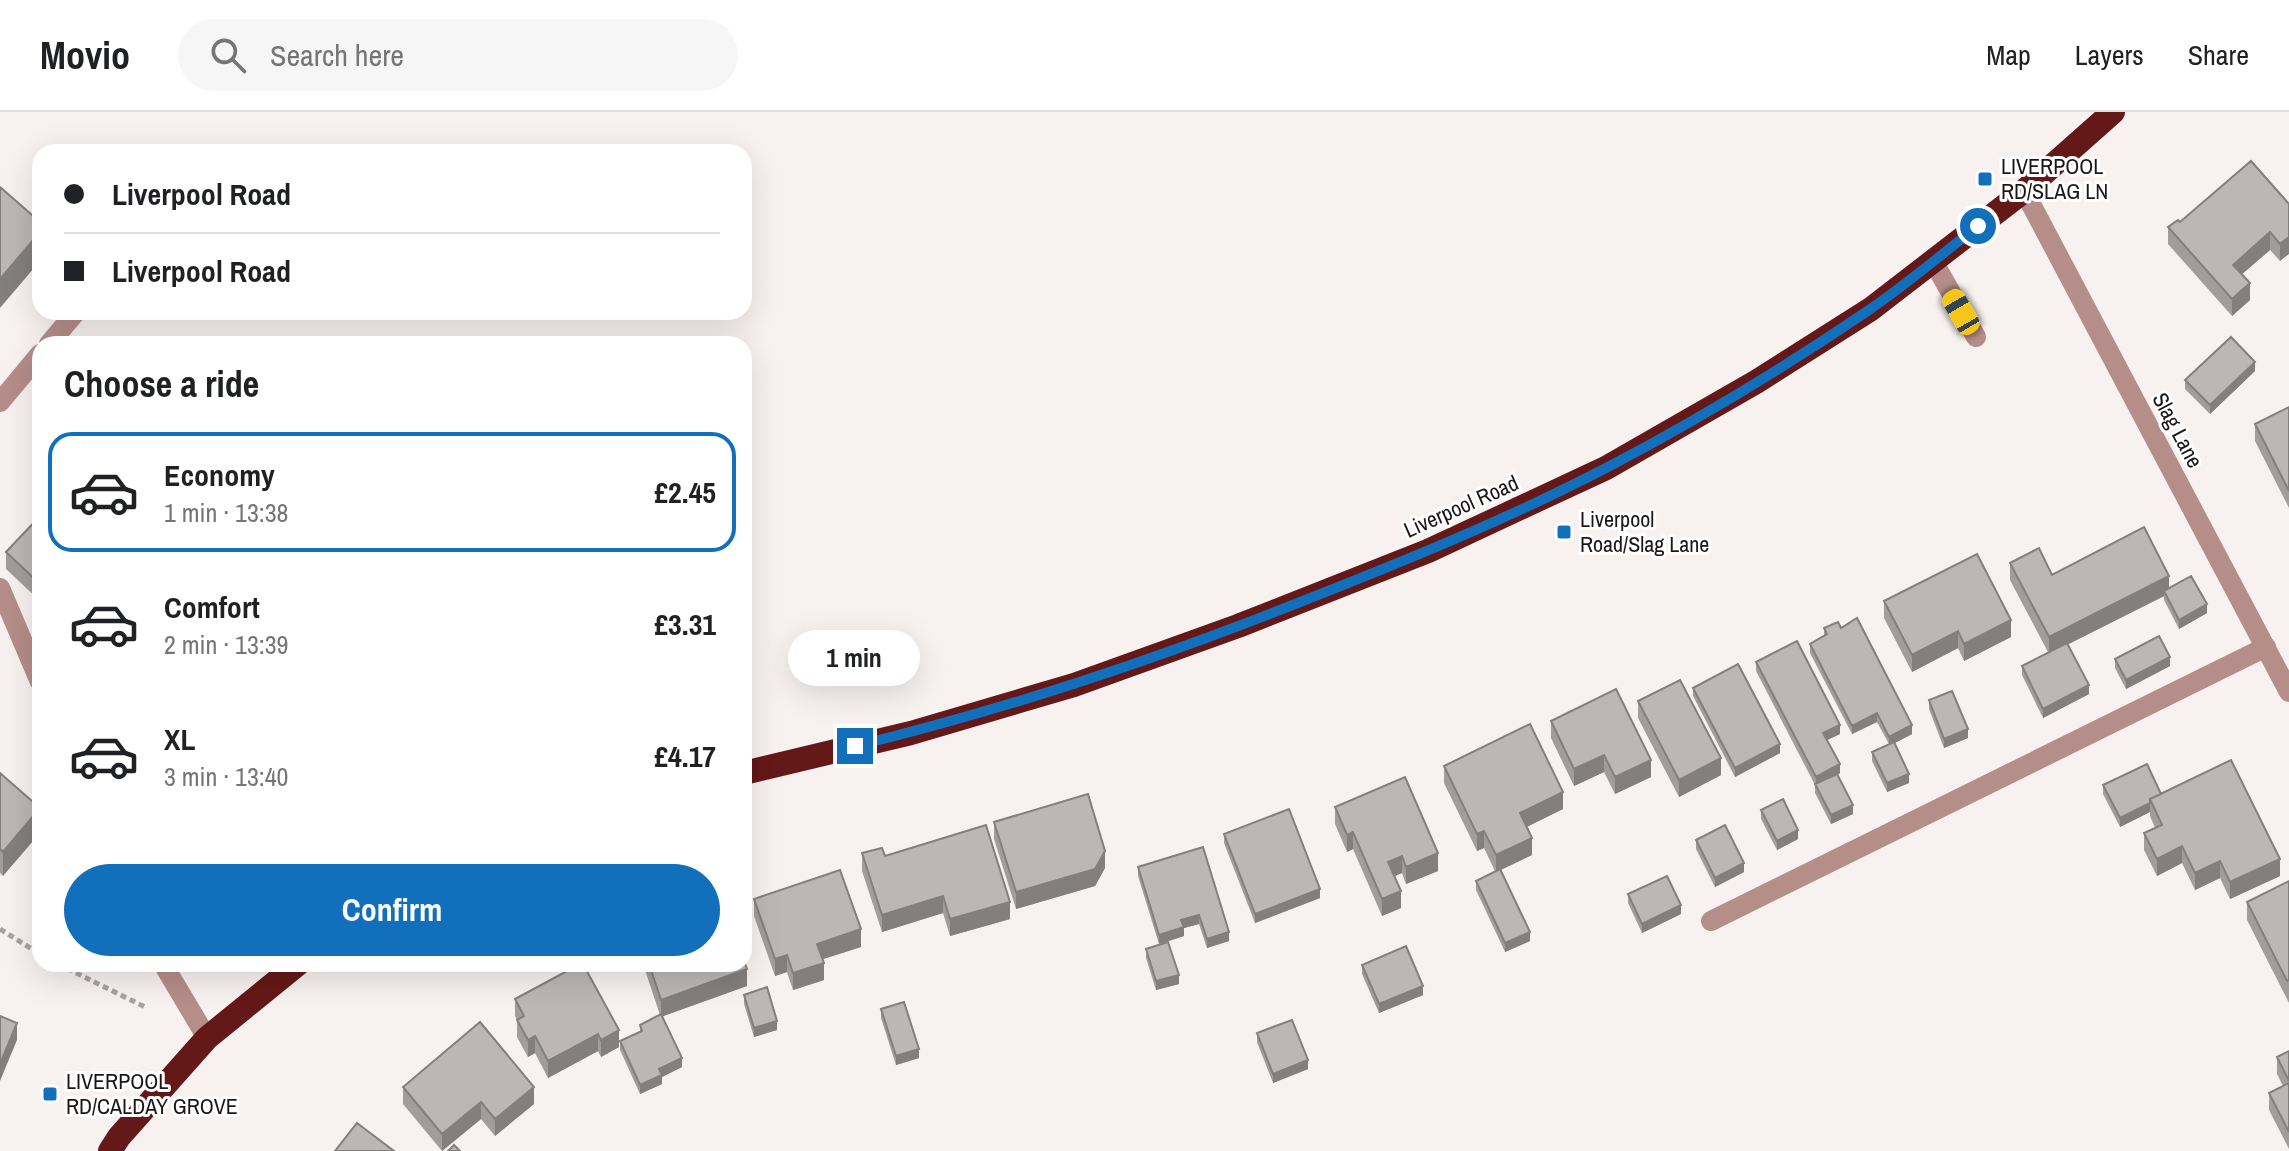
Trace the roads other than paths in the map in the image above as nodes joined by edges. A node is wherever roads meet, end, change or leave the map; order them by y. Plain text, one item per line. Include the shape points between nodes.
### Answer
1 (2113, 112) edge
2 (2024, 191) junction
3 (1933, 261) junction
4 (69, 320) edge
5 (56, 336) edge
6 (1976, 337) dead end
7 (32, 364) edge
8 (0, 402) edge
9 (0, 588) edge
10 (2266, 647) junction
11 (32, 663) edge
12 (2289, 692) edge
13 (752, 771) edge
14 (1711, 921) dead end
15 (168, 972) edge
16 (288, 972) edge
17 (207, 1038) junction
18 (110, 1151) edge

1 - 2 highway, Liverpool Road
2 - 3 highway, Liverpool Road
2 - 10 street, Slag Lane
3 - 6 street
3 - 13 highway, Liverpool Road via 1871,309 1715,406 1606,468 1428,551 1074,685 911,733
4 - 5 street
7 - 8 street
9 - 11 street
10 - 12 street, Slag Lane
10 - 14 street
15 - 17 street
16 - 17 highway
17 - 18 highway

